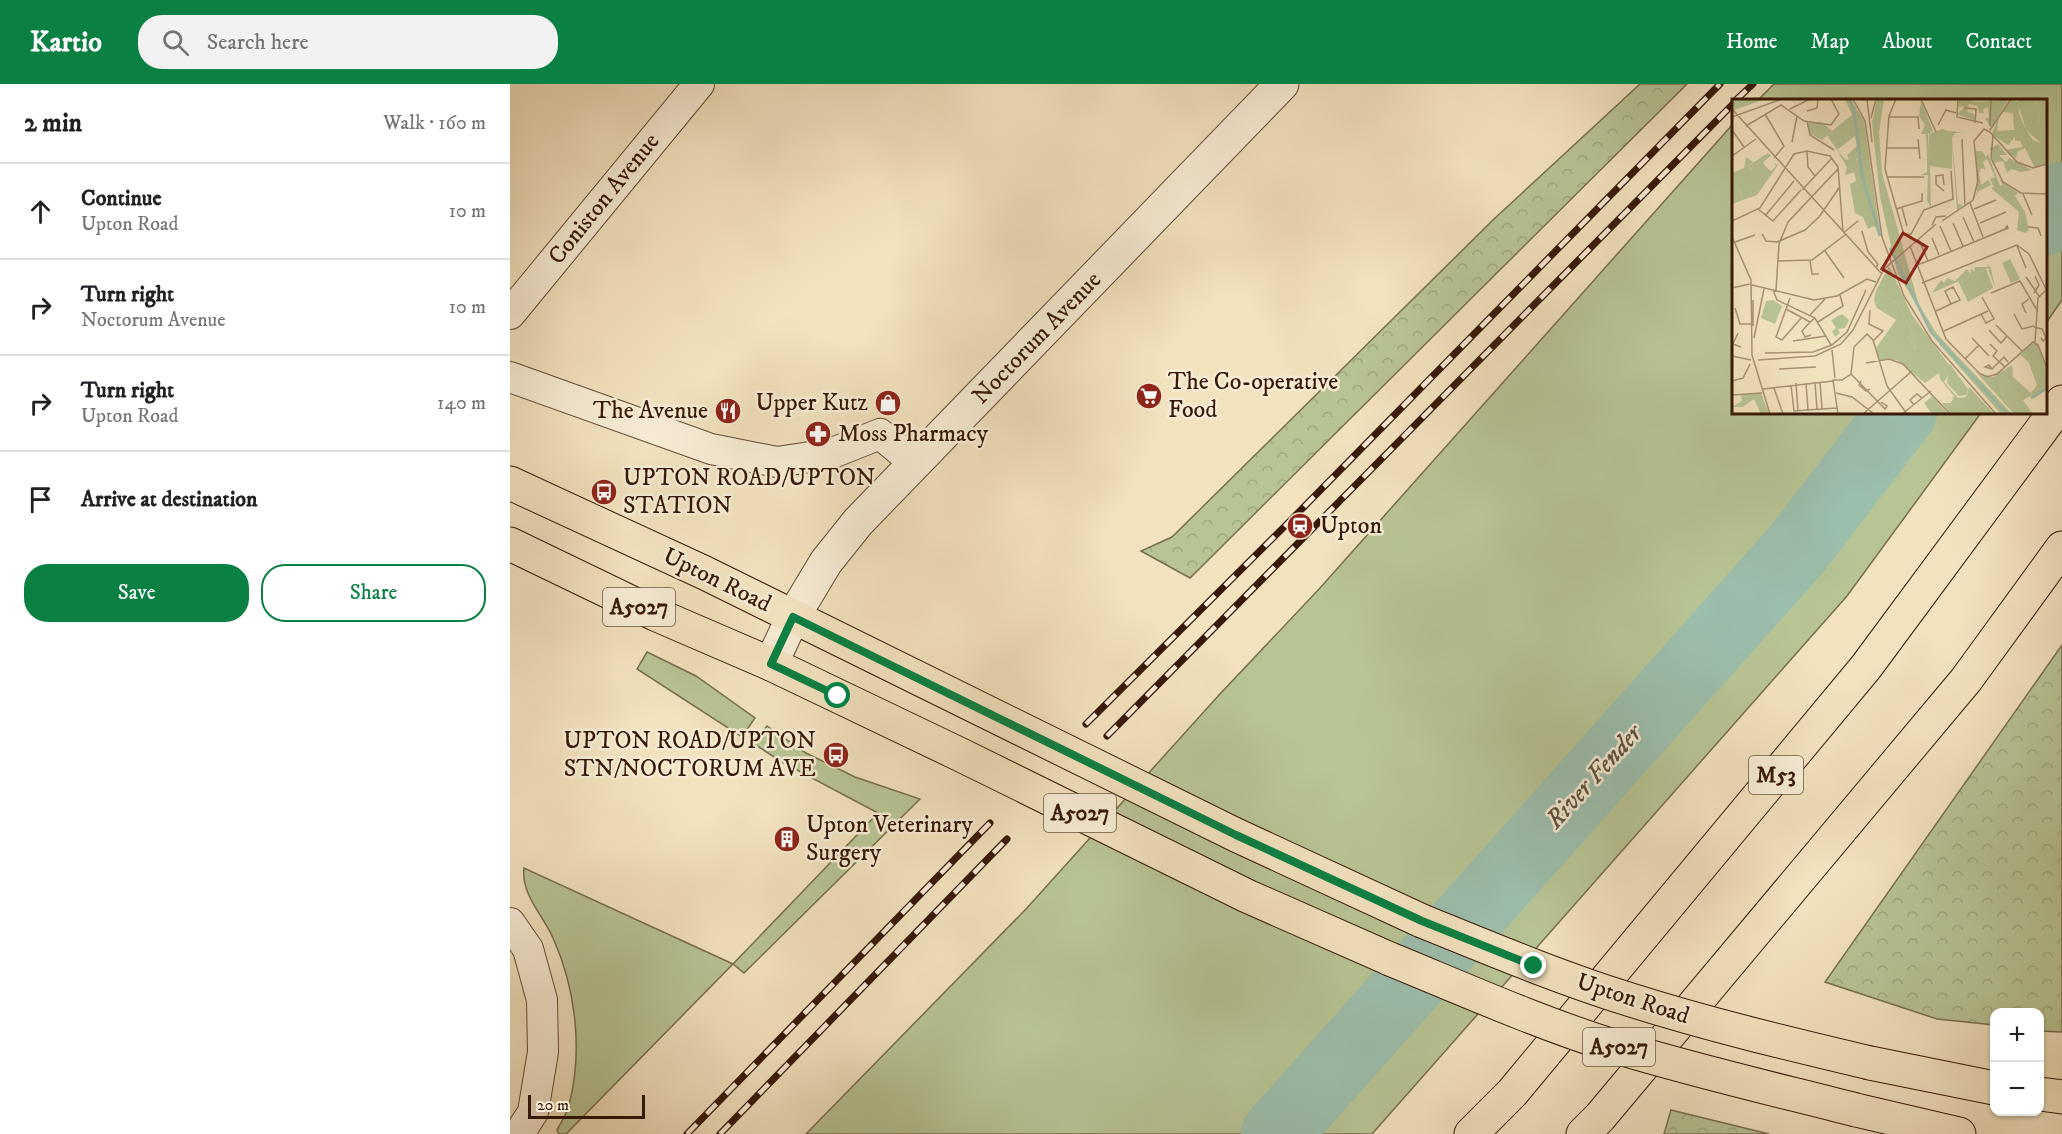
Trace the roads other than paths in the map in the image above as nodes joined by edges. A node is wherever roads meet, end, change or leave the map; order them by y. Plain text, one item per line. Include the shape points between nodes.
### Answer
1 (699, 84) edge
2 (1282, 84) edge
3 (510, 315) edge
4 (510, 377) edge
5 (2062, 402) edge
6 (915, 463) junction
7 (510, 483) edge
8 (510, 544) edge
9 (2062, 548) edge
10 (793, 617) junction
11 (771, 664) junction
12 (510, 923) edge
13 (1990, 1087) edge
14 (2044, 1095) edge
15 (2062, 1097) edge
16 (519, 1134) edge
17 (1472, 1134) edge
18 (1583, 1134) edge
19 (1959, 1134) edge

1 - 3 street, Coniston Avenue
2 - 6 street, Noctorum Avenue
4 - 6 street via 711,448 777,462 830,454 880,434
5 - 17 main road, M53 via 1866,667 1512,1093
6 - 10 street, Noctorum Avenue via 826,562
7 - 10 main road, Upton Road / A5027
8 - 11 main road, Upton Road / A5027 via 655,614
9 - 18 main road via 1966,681
10 - 11 street, Noctorum Avenue
10 - 13 main road, Upton Road / A5027, bridge via 1236,835 1422,921 1534,966 1733,1031
11 - 19 main road, Upton Road / A5027, bridge via 1246,896 1529,1016 1701,1071
12 - 16 street via 528,949 542,1000 543,1052 534,1112
14 - 15 main road

